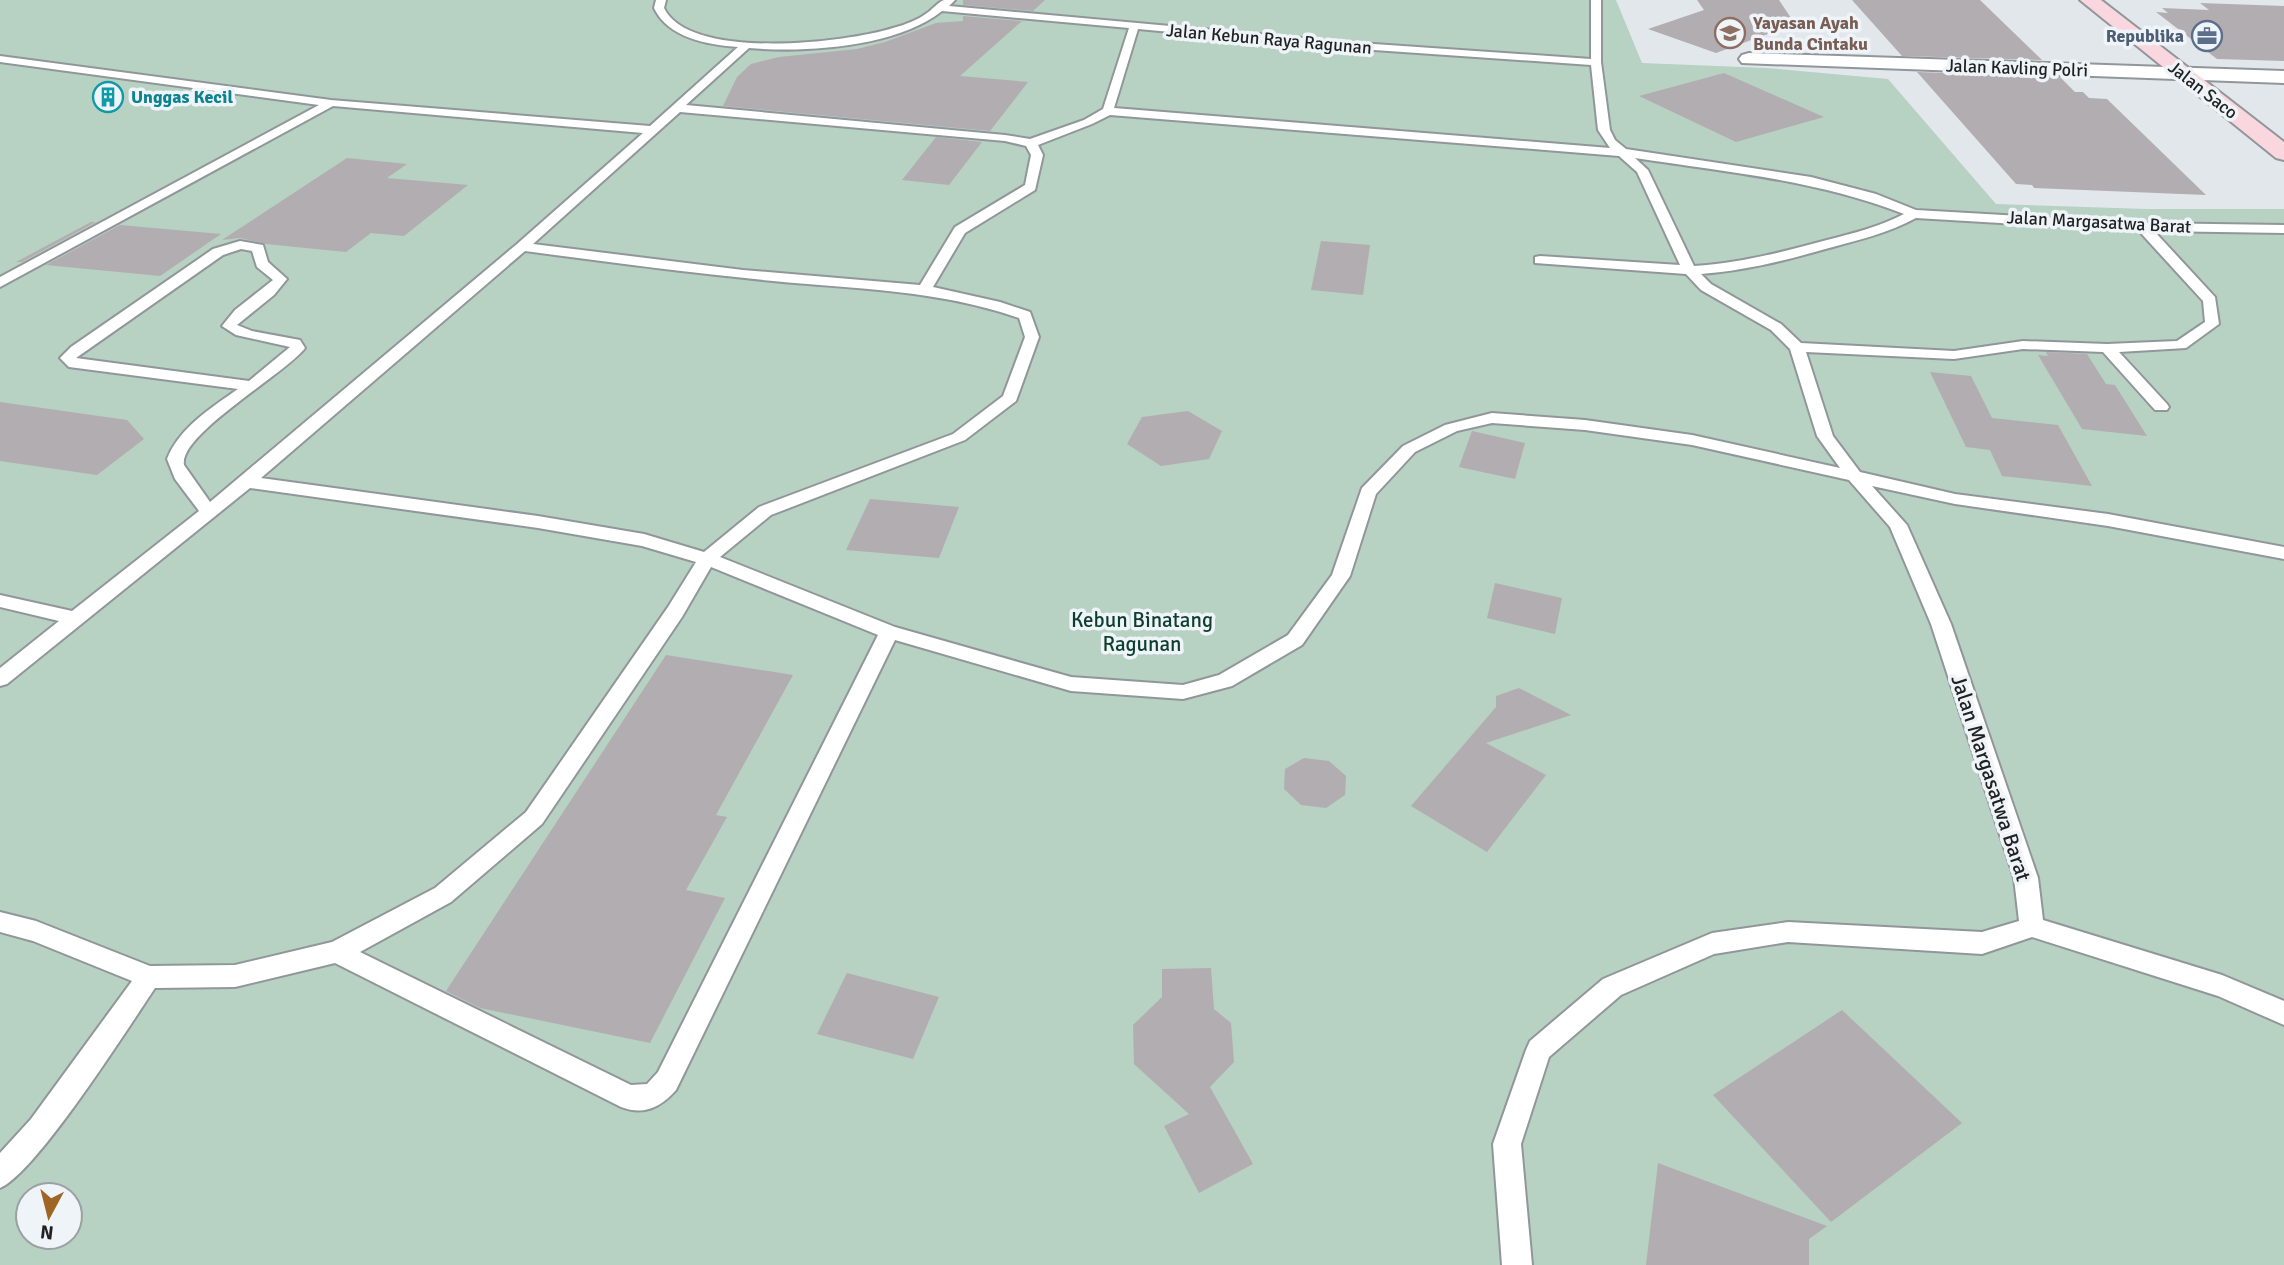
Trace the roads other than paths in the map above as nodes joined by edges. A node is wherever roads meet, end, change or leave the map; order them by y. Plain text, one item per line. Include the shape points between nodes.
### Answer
1 (661, 0) edge
2 (1596, 0) edge
3 (2089, 0) edge
4 (947, 4) edge
5 (1133, 27) junction
6 (746, 46) junction
7 (1749, 58) dead end
8 (2, 60) edge
9 (1596, 62) junction
10 (2182, 74) junction
11 (2284, 77) edge
12 (331, 103) junction
13 (677, 108) junction
14 (1108, 111) junction
15 (652, 130) junction
16 (1031, 143) junction
17 (1626, 153) junction
18 (2284, 153) edge
19 (1914, 214) junction
20 (2143, 227) junction
21 (2284, 229) edge
22 (522, 247) junction
23 (1540, 260) dead end
24 (1690, 270) junction
25 (0, 283) edge
26 (925, 290) junction
27 (1797, 347) junction
28 (2106, 348) junction
29 (253, 386) junction
30 (2161, 407) dead end
31 (1854, 476) junction
32 (246, 482) junction
33 (209, 513) junction
34 (2284, 553) edge
35 (707, 559) junction
36 (0, 601) edge
37 (77, 619) junction
38 (889, 632) junction
39 (0, 679) edge
40 (0, 922) edge
41 (2032, 927) junction
42 (337, 952) junction
43 (149, 977) junction
44 (2284, 1013) edge
45 (0, 1174) edge
46 (1517, 1265) edge

1 - 6 lane via 659,8 666,21 683,32
2 - 9 lane
3 - 10 main road, Jalan Saco
4 - 5 lane, Jalan Kebun Raya Ragunan
4 - 6 lane via 924,20 862,39
5 - 9 lane, Jalan Kebun Raya Ragunan
5 - 14 lane
6 - 13 lane
7 - 10 street, Jalan Kavling Polri
8 - 12 lane
9 - 17 lane via 1604,130 1610,142
10 - 11 street, Jalan Kavling Polri
10 - 18 main road, Jalan Saco
12 - 15 lane
12 - 25 lane
13 - 15 lane
13 - 16 lane
14 - 16 lane
14 - 17 lane, Jalan Margasatwa Barat
15 - 22 lane
16 - 26 lane via 1037,155 1031,187 960,230
17 - 19 lane, Jalan Margasatwa Barat via 1811,181
17 - 24 lane via 1646,177
19 - 20 lane, Jalan Margasatwa Barat
19 - 24 lane, Jalan Margasatwa Barat via 1887,228 1785,257
20 - 21 lane, Jalan Margasatwa Barat
20 - 28 lane via 2210,300 2212,324 2181,345
22 - 26 lane via 707,271
22 - 32 lane
23 - 24 lane, Jalan Margasatwa Barat
24 - 27 lane via 1706,287 1776,327
26 - 35 lane via 993,302 1025,315 1032,337 1010,398 959,437 765,511
27 - 28 lane via 1954,355 2023,345
27 - 31 lane, Jalan Margasatwa Barat via 1825,436
28 - 30 lane
29 - 29 lane via 74,364 68,358 218,252 240,245 258,248 262,264 280,279 229,326 237,332 295,343 298,348
29 - 33 lane via 177,447 179,471
31 - 34 lane via 1955,499 2108,520
31 - 38 lane via 1692,440 1492,418 1451,428 1409,449 1368,492 1341,576 1295,640 1225,681 1183,692 1071,684
31 - 41 lane, Jalan Margasatwa Barat via 1898,525 1941,624 2025,878
32 - 33 lane
32 - 35 lane via 538,522 644,540
33 - 37 lane
35 - 38 lane
35 - 42 lane via 534,818 443,895
36 - 37 lane
37 - 39 lane
38 - 42 lane via 667,1081 653,1096 630,1098
40 - 43 lane via 36,931
41 - 44 lane via 2222,986
41 - 46 lane via 1982,943 1788,932 1712,944 1612,986 1539,1050 1507,1144
42 - 43 lane via 235,976
43 - 45 lane via 41,1128

